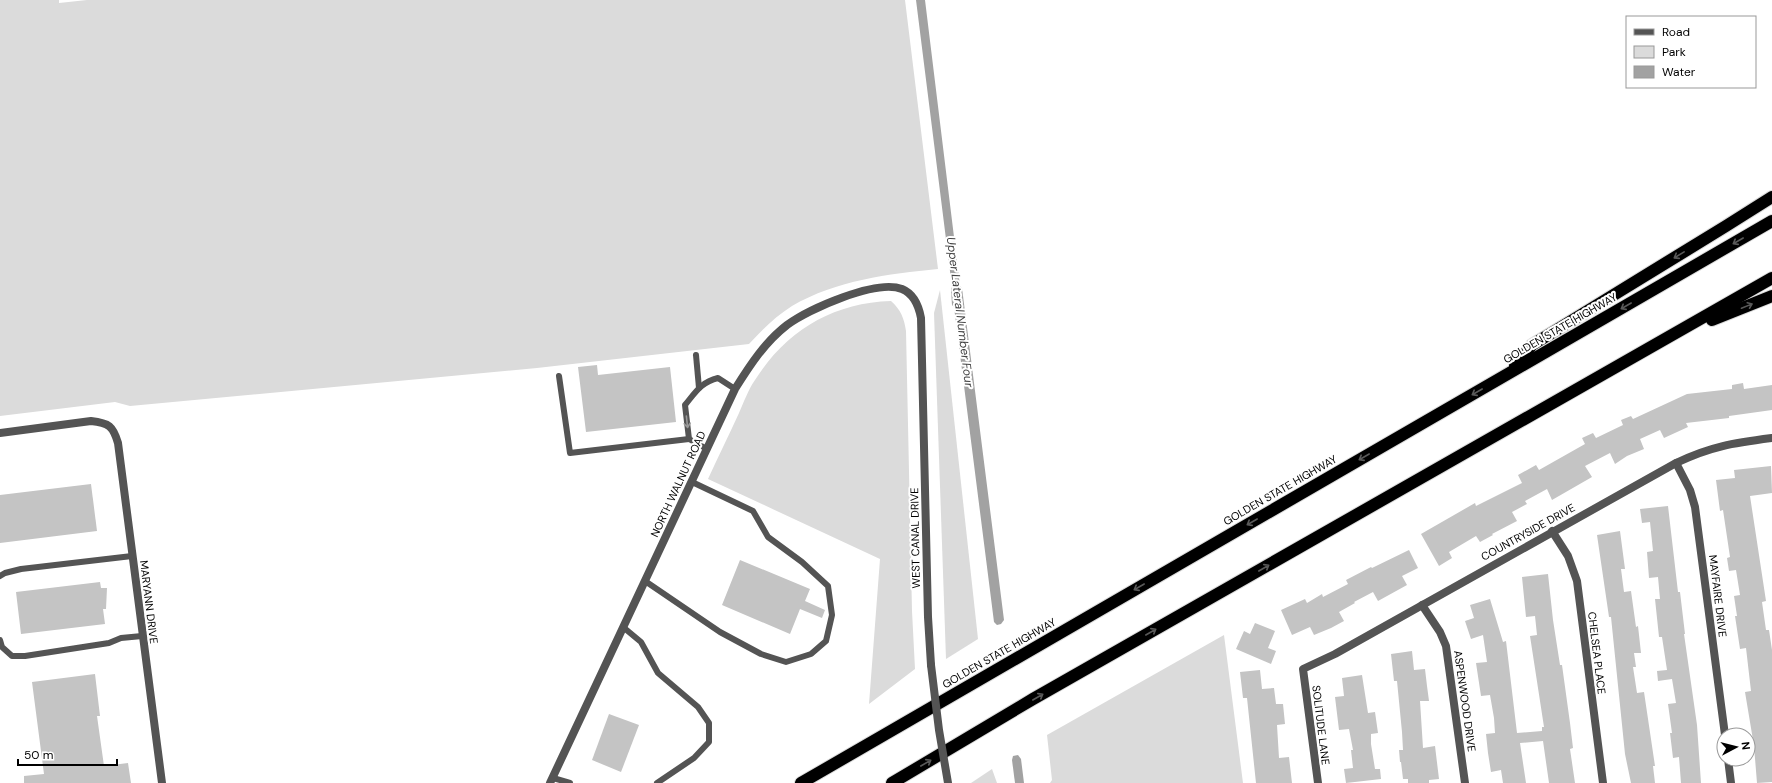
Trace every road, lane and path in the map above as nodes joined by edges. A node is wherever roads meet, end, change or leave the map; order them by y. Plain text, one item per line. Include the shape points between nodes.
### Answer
1 (1772, 197) edge
2 (1772, 221) edge
3 (1772, 278) edge
4 (909, 294) joint
5 (1772, 296) edge
6 (1672, 336) junction
7 (696, 355) dead end
8 (1511, 372) junction
9 (559, 376) dead end
10 (699, 388) junction
11 (735, 389) junction
12 (0, 432) edge
13 (1772, 438) edge
14 (689, 439) junction
15 (707, 449) junction
16 (1676, 463) junction
17 (692, 482) junction
18 (1552, 531) junction
19 (132, 556) junction
20 (0, 576) edge
21 (645, 581) junction
22 (1422, 605) junction
23 (623, 627) junction
24 (142, 636) junction
25 (0, 640) edge
26 (1303, 669) joint
27 (1724, 727) edge
28 (1729, 767) edge
29 (552, 780) edge
30 (162, 783) edge
31 (570, 783) edge
32 (657, 783) edge
33 (801, 783) edge
34 (892, 783) edge
35 (948, 783) edge
36 (1318, 783) edge
37 (1465, 783) edge
38 (1603, 783) edge
39 (1731, 783) edge

1 -> 8 highway via 1532,345
2 -> 8 highway, GOLDEN STATE HIGHWAY
3 - 6 highway
4 - 11 street, NORTH WALNUT ROAD via 902,289 893,288 862,292 842,297 805,313 769,341
4 - 35 street, WEST CANAL DRIVE, bridge via 919,308 921,318 928,617 931,665
6 -> 5 highway
34 -> 6 highway via 1040,695
7 - 10 lane
8 -> 33 highway, GOLDEN STATE HIGHWAY
9 - 14 lane via 570,454
10 - 11 lane via 708,381 718,378
10 -> 14 lane via 685,406
11 - 15 street, NORTH WALNUT ROAD
12 - 19 street, MARYANN DRIVE via 91,421 111,426 118,443
13 - 16 street, COUNTRYSIDE DRIVE via 1716,447
14 - 15 lane
15 - 17 street, NORTH WALNUT ROAD
16 - 18 street, COUNTRYSIDE DRIVE
16 - 27 street, MAYFAIRE DRIVE via 1690,490 1696,513
17 - 21 street, NORTH WALNUT ROAD
17 - 21 lane via 753,511 768,537 802,562 828,586 832,615 826,640 811,654 786,662 761,654 720,632
18 - 22 street, COUNTRYSIDE DRIVE
18 - 38 street, CHELSEA PLACE via 1568,556 1577,581
19 - 20 lane via 21,570
19 - 24 street, MARYANN DRIVE
21 - 23 street, NORTH WALNUT ROAD
22 - 26 street, COUNTRYSIDE DRIVE
22 - 37 street, ASPENWOOD DRIVE via 1446,646
23 - 29 street, NORTH WALNUT ROAD
23 - 32 lane via 642,642 658,673 698,707 709,723 709,742 694,758
24 - 25 lane via 12,656 2,647
24 - 30 street, MARYANN DRIVE
26 - 36 street, SOLITUDE LANE
28 - 39 street
29 - 31 lane

